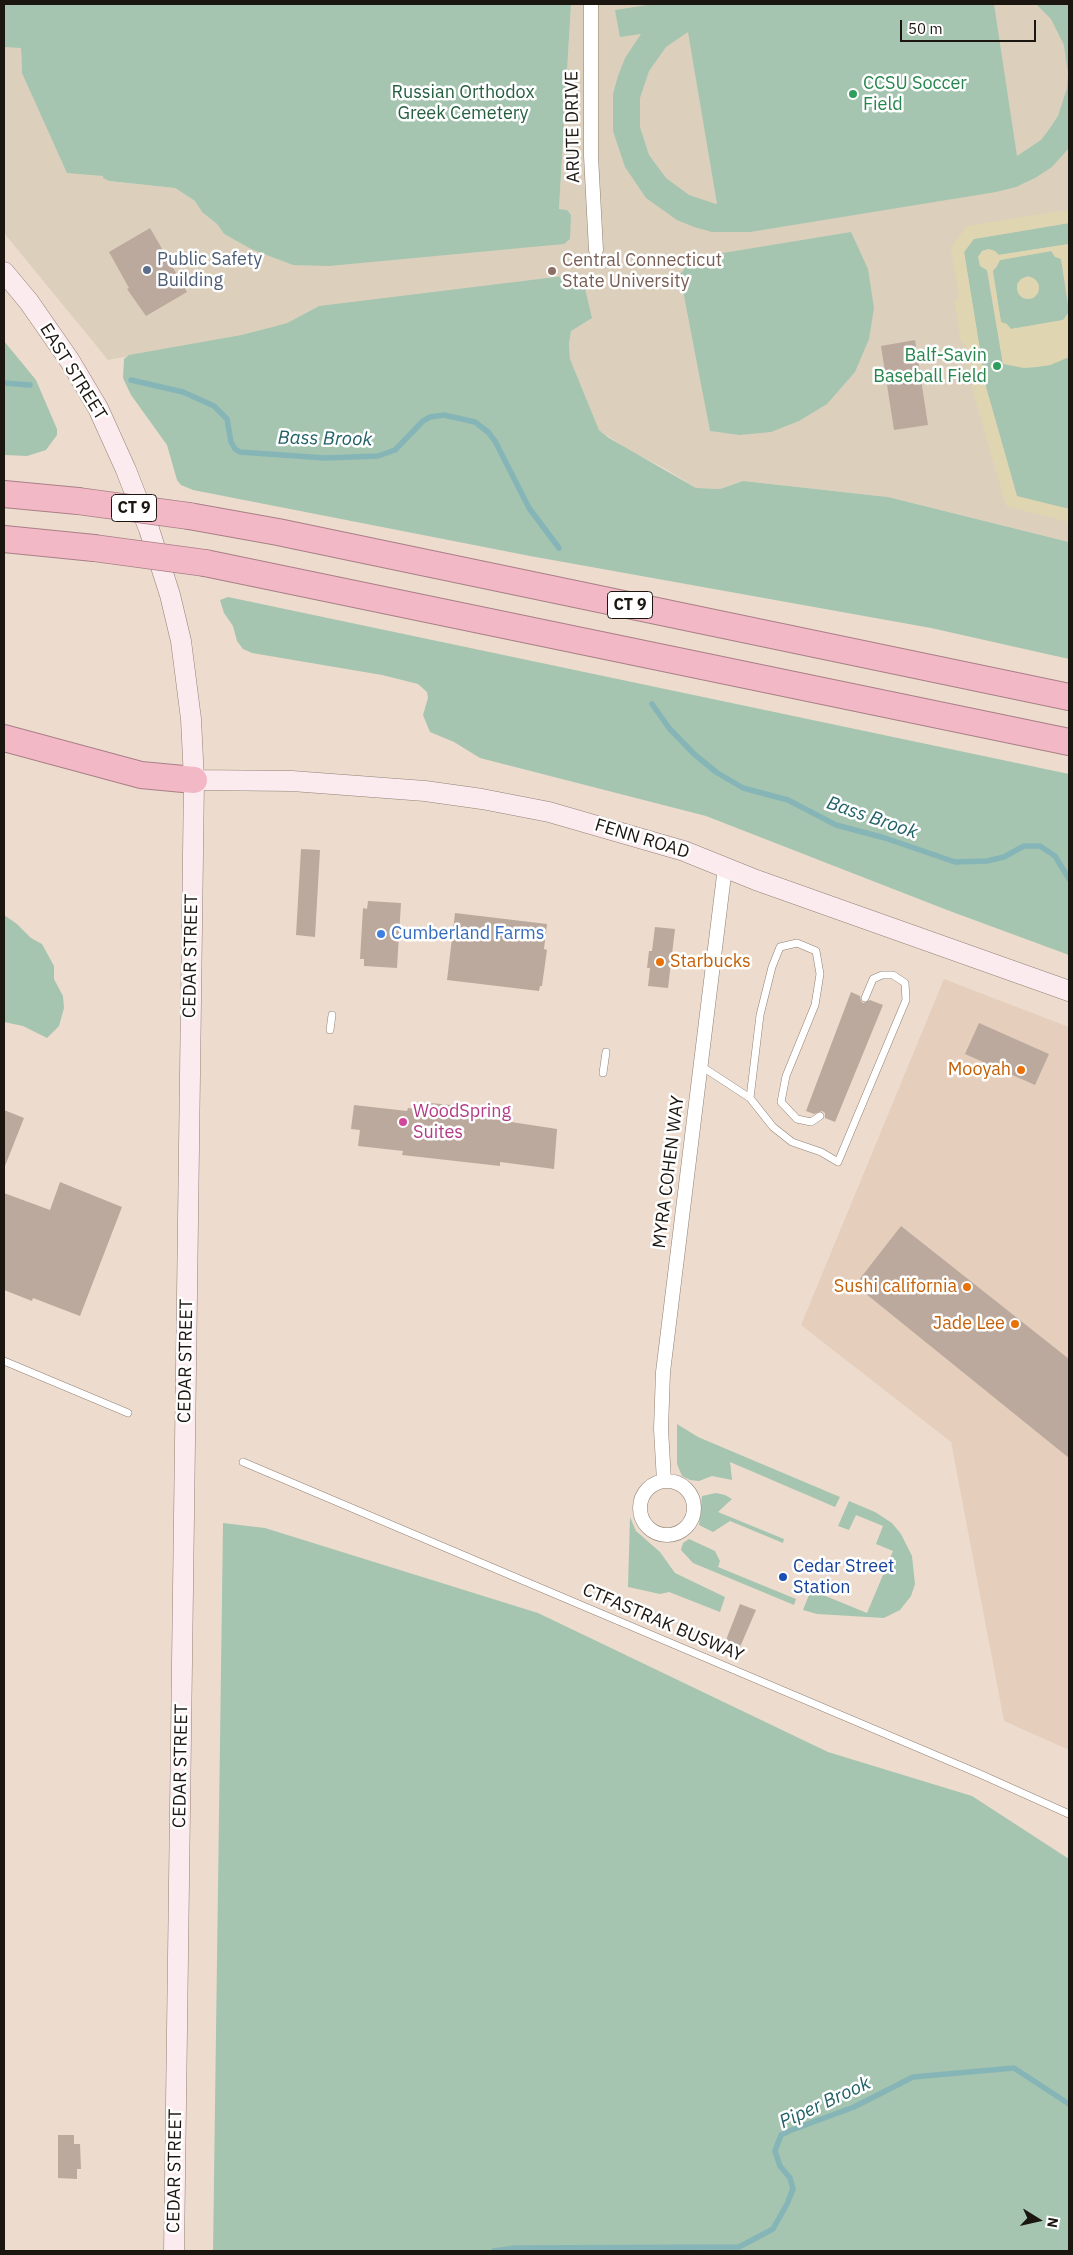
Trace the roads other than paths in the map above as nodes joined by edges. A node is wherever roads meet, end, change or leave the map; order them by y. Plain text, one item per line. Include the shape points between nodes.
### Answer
1 (591, 4) edge
2 (596, 250) dead end
3 (4, 272) edge
4 (130, 479) joint
5 (4, 494) edge
6 (4, 539) edge
7 (1069, 697) edge
8 (4, 738) edge
9 (1069, 742) edge
10 (194, 780) junction
11 (725, 867) junction
12 (1069, 991) edge
13 (865, 998) dead end
14 (332, 1014) dead end
15 (330, 1030) dead end
16 (606, 1052) dead end
17 (701, 1066) junction
18 (603, 1073) dead end
19 (750, 1098) junction
20 (820, 1116) dead end
21 (4, 1361) edge
22 (128, 1413) dead end
23 (243, 1462) dead end
24 (664, 1481) dead end
25 (1069, 1814) edge
26 (174, 2251) edge

1 - 2 street, ARUTE DRIVE via 591,156
3 - 4 main road, EAST STREET via 82,380
4 - 10 main road, CEDAR STREET via 162,570 180,636 191,719
5 - 7 highway, CT 9, bridge via 190,516 278,532
6 - 9 highway, bridge via 205,564
8 - 10 highway via 141,775
10 - 11 main road, FENN ROAD via 347,785 482,799 577,819 684,851
10 - 26 main road, CEDAR STREET
11 - 12 main road, FENN ROAD
11 - 17 street, MYRA COHEN WAY
13 - 19 lane via 873,979 882,975 894,975 905,983 906,1000 838,1162 792,1142 773,1126
14 - 15 lane
16 - 18 lane
17 - 19 lane
17 - 24 street, MYRA COHEN WAY via 664,1372 661,1429
19 - 20 lane via 760,1015 772,967 780,947 797,944 816,951 820,974 814,1005 786,1076 781,1102 797,1119 811,1122
21 - 22 lane
23 - 25 lane, CTFASTRAK BUSWAY

